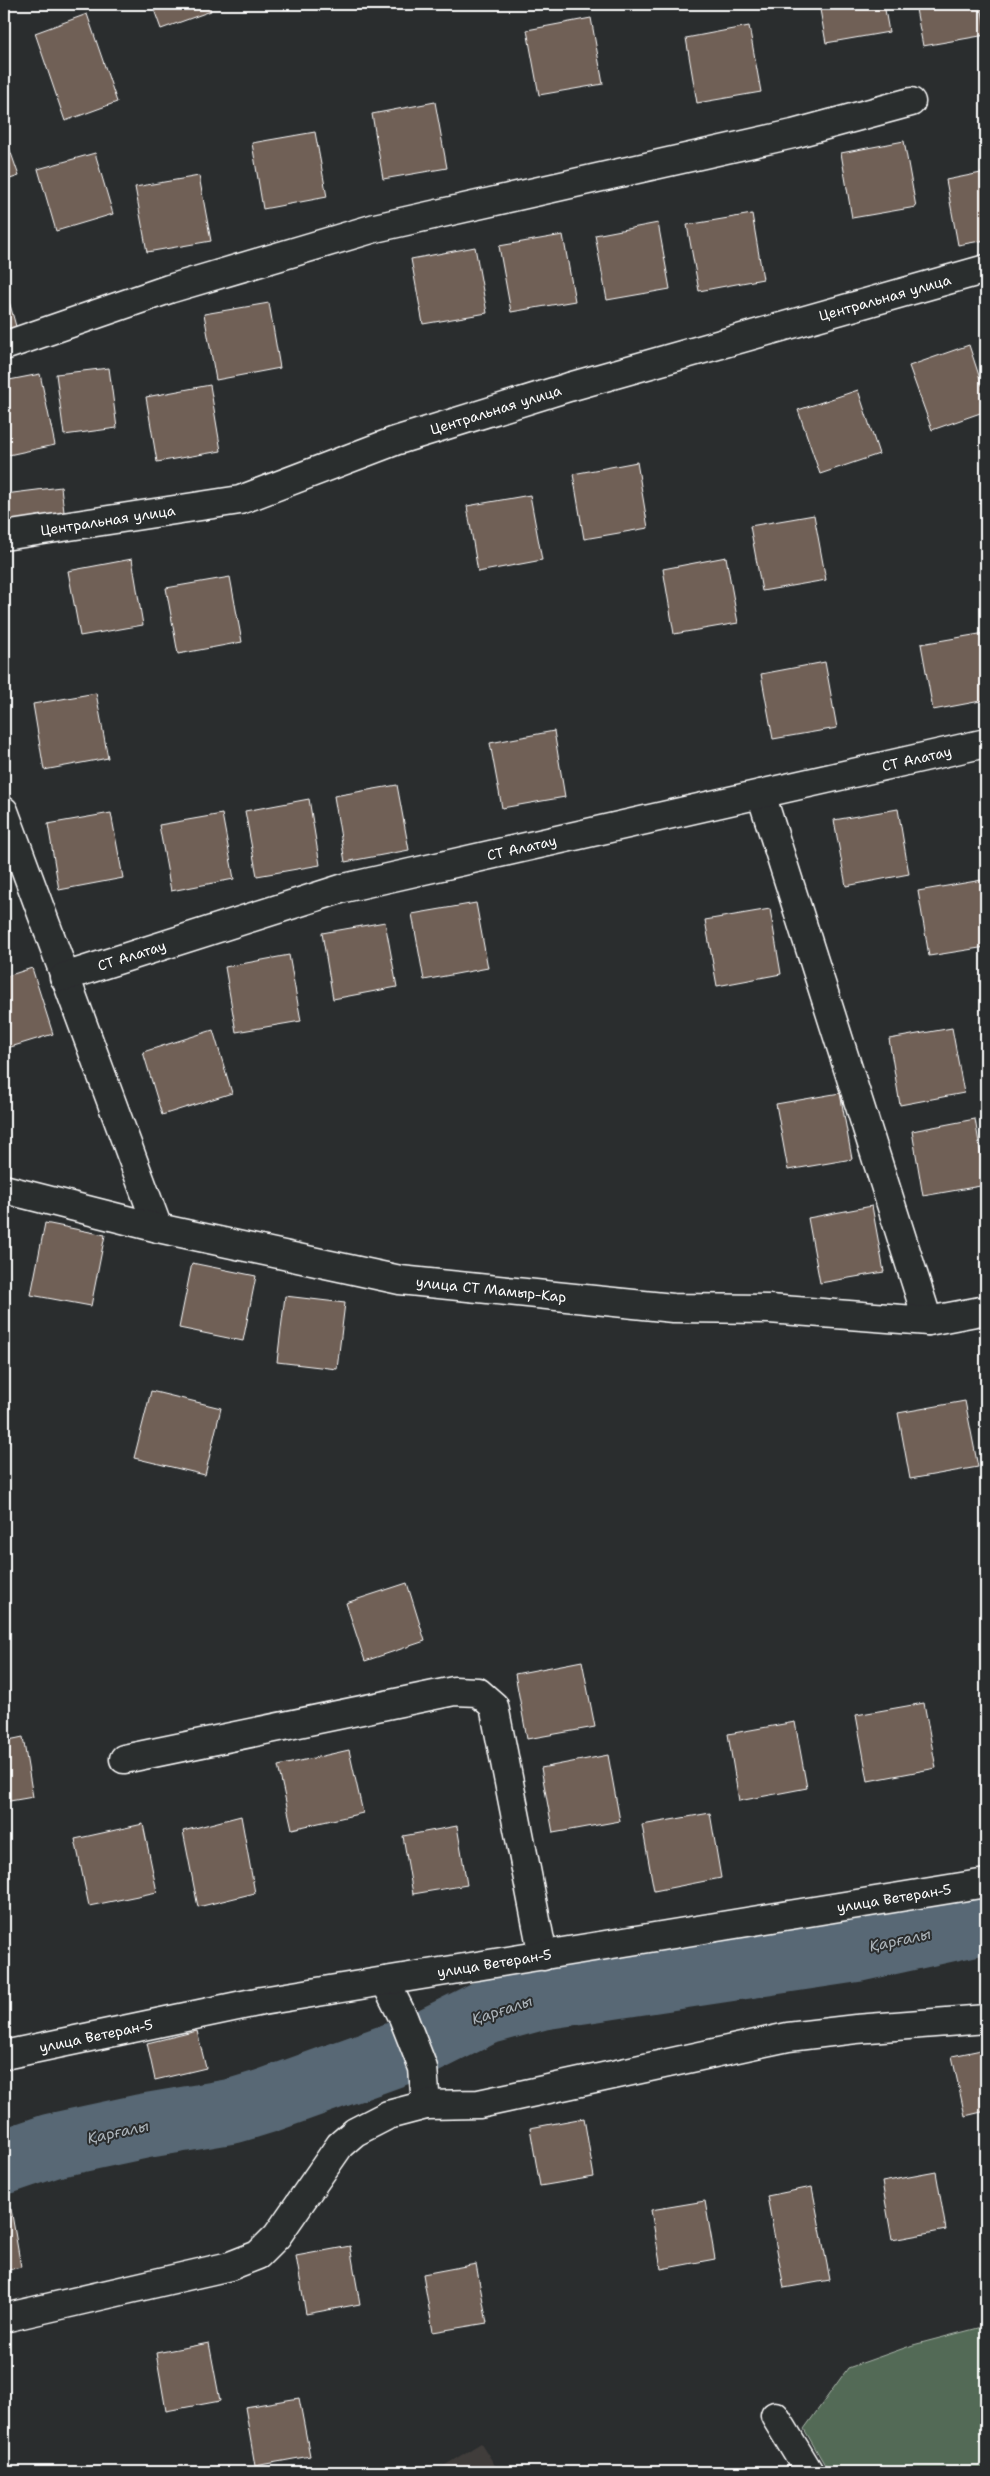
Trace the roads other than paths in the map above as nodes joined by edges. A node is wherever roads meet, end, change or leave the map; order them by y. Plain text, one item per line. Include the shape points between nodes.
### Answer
1 (911, 102) dead end
2 (986, 269) edge
3 (4, 346) edge
4 (4, 536) edge
5 (986, 743) edge
6 (761, 794) junction
7 (4, 812) edge
8 (64, 977) junction
9 (4, 1189) edge
10 (158, 1228) junction
11 (986, 1310) edge
12 (928, 1320) junction
13 (124, 1759) dead end
14 (986, 1883) edge
15 (543, 1956) junction
16 (385, 1981) junction
17 (986, 2019) edge
18 (4, 2055) edge
19 (426, 2105) junction
20 (4, 2318) edge
21 (775, 2416) dead end
22 (809, 2472) edge

1 - 3 street via 793,134 376,228 169,288
2 - 4 street, Центральная улица via 569,386 395,441 240,500
5 - 6 street, СТ Алатау
6 - 8 street, СТ Алатау via 344,888
6 - 12 street
7 - 8 street
8 - 10 street
9 - 10 street, улица СТ Мамыр-Кар
10 - 12 street, улица СТ Мамыр-Кар via 400,1280 673,1308 769,1309
11 - 12 street, улица СТ Мамыр-Кар
13 - 15 street via 454,1691 478,1692 494,1706
14 - 15 street, улица Ветеран-5
15 - 16 street, улица Ветеран-5
16 - 18 street, улица Ветеран-5 via 262,2001
16 - 19 street via 423,2068
17 - 19 street via 788,2036 498,2100 451,2106
19 - 20 street via 388,2115 355,2132 340,2145 277,2236 258,2255 230,2266
21 - 22 street

